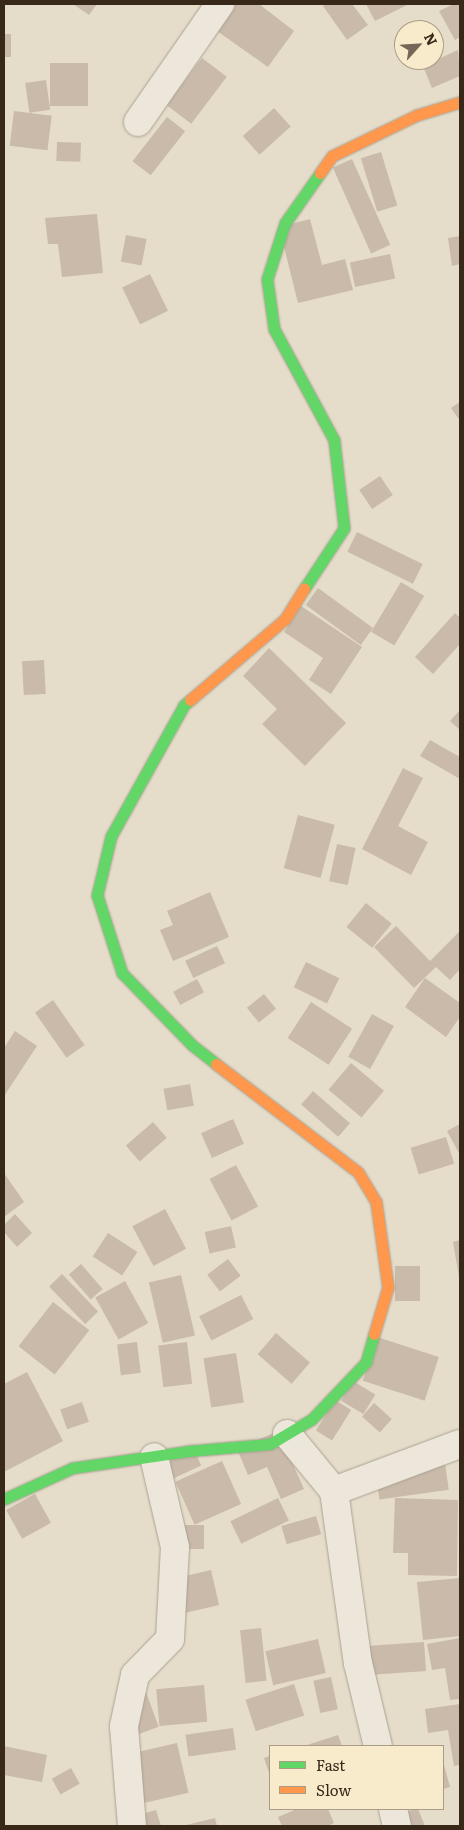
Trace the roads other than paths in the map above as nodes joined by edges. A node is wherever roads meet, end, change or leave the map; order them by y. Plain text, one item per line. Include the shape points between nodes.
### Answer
1 (220, 4) edge
2 (460, 102) edge
3 (138, 122) dead end
4 (287, 1434) junction
5 (460, 1444) edge
6 (154, 1456) junction
7 (334, 1491) junction
8 (4, 1499) edge
9 (378, 1745) edge
10 (393, 1810) edge
11 (132, 1826) edge
12 (397, 1826) edge

1 - 3 street
2 - 4 street via 417,115 332,156 285,223 268,279 274,330 334,440 344,528 286,619 184,705 111,836 97,895 122,973 192,1045 358,1172 376,1202 388,1287 366,1362 312,1419
4 - 6 street via 270,1444
4 - 7 street
5 - 7 street
6 - 8 street via 72,1468
6 - 11 street via 175,1547 170,1639 135,1674 126,1718
7 - 9 street via 358,1663
10 - 12 street

